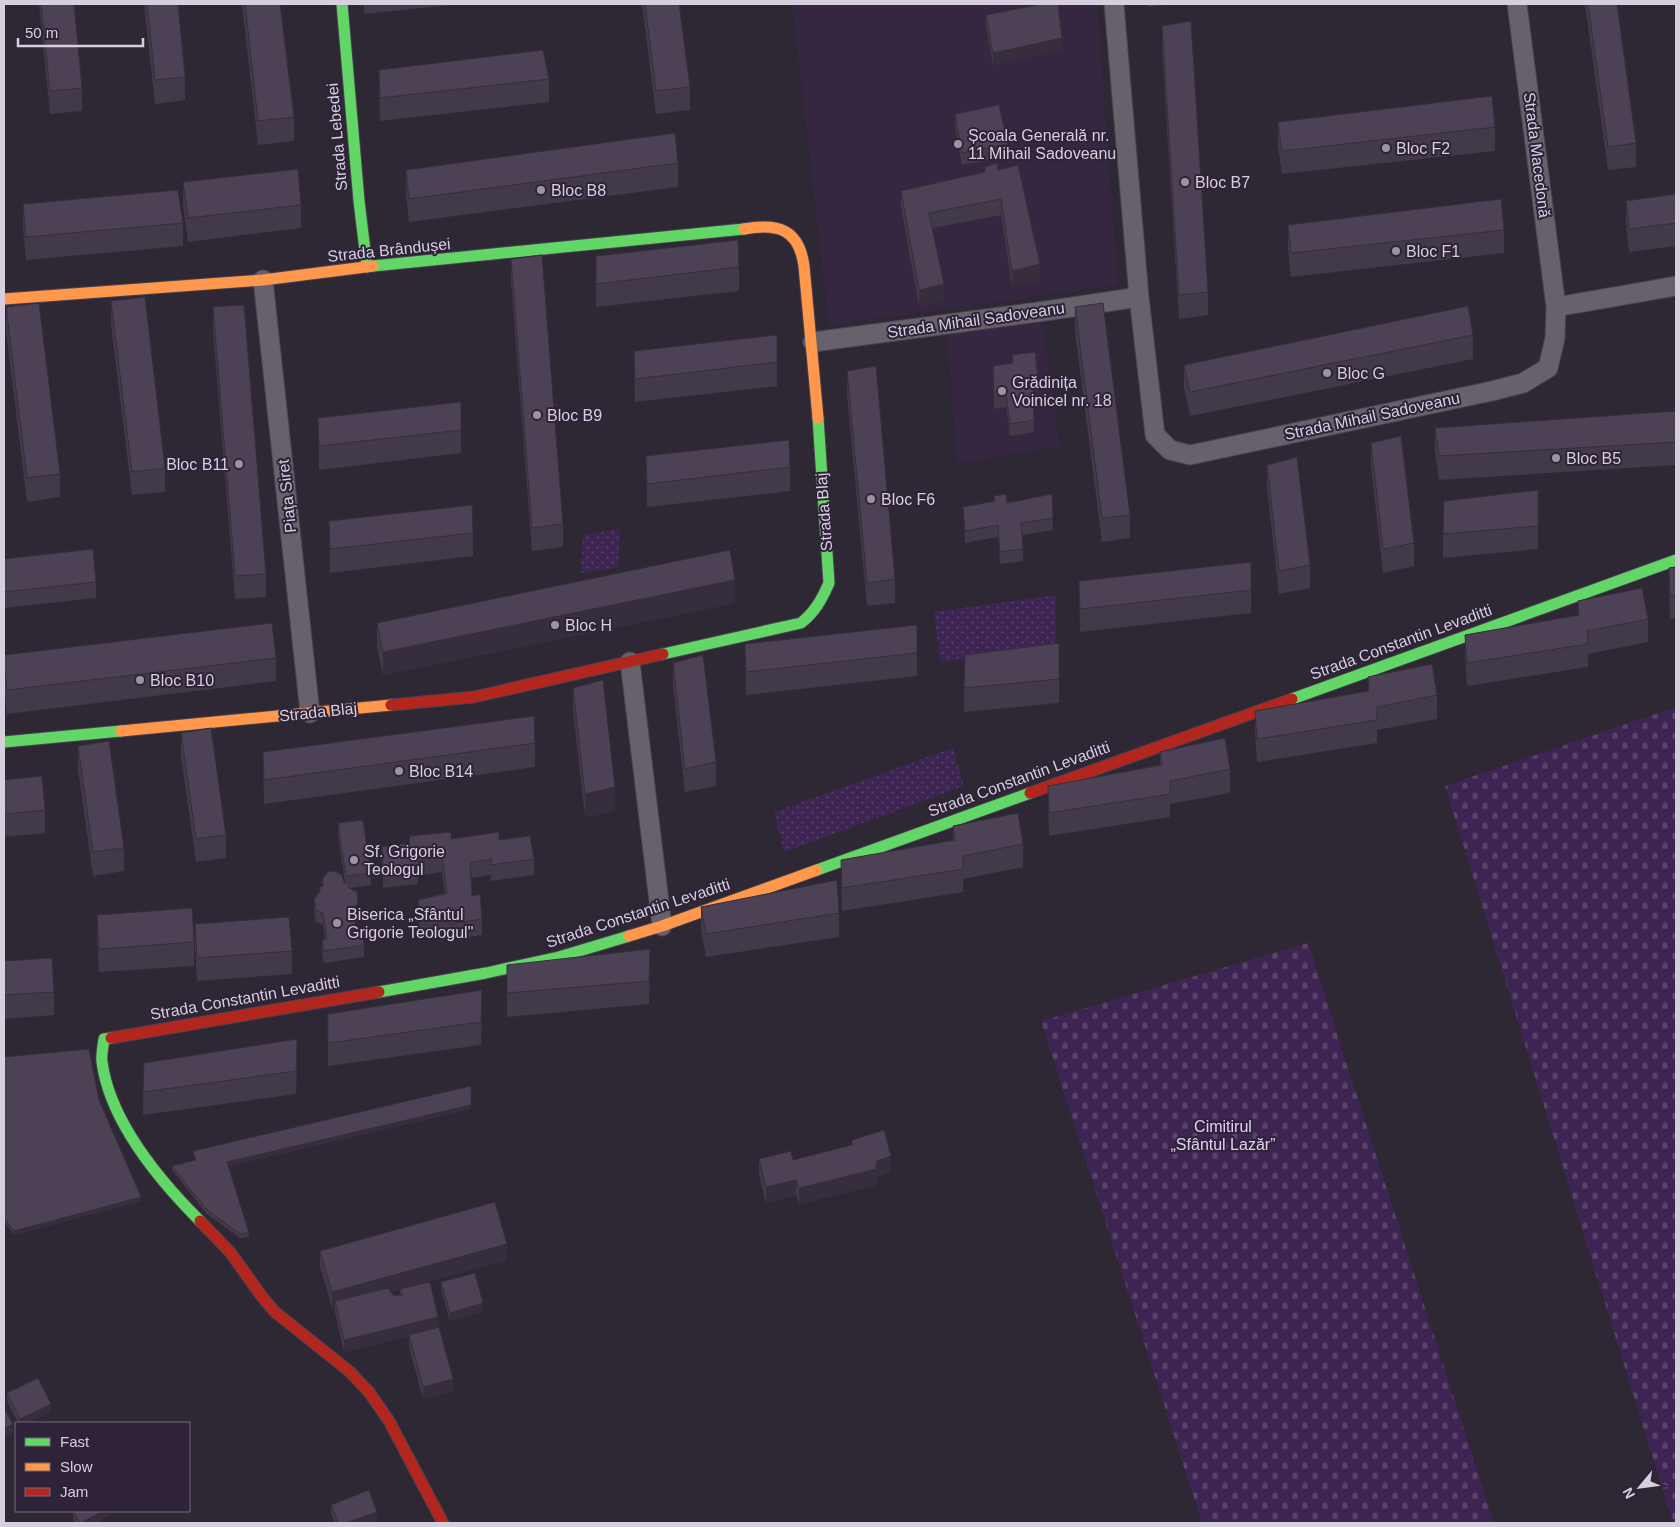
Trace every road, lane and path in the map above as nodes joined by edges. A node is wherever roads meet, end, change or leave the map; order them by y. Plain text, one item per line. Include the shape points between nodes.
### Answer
1 (342, 4) edge
2 (1114, 4) edge
3 (1517, 4) edge
4 (778, 228) joint
5 (367, 267) junction
6 (263, 280) junction
7 (1676, 286) edge
8 (1138, 297) junction
9 (4, 299) edge
10 (1556, 307) junction
11 (813, 342) junction
12 (1676, 560) edge
13 (630, 662) junction
14 (310, 713) junction
15 (4, 742) edge
16 (662, 926) junction
17 (443, 1523) edge

1 - 5 street, Strada Lebedei
2 - 8 street, Strada Mihail Sadoveanu
3 - 10 street, Strada Macedonă
4 - 5 street, Strada Brândușei via 762,227
4 - 11 street, Strada Blaj via 798,242 802,253
5 - 6 street, Strada Brândușei
6 - 9 street, Strada Brândușei
6 - 14 street, Piața Siret
7 - 10 street
8 - 10 street, Strada Mihail Sadoveanu via 1155,436 1170,450 1190,455 1523,383 1548,368 1555,338
8 - 11 street, Strada Mihail Sadoveanu
11 - 13 street, Strada Blaj via 829,583 820,604 801,623
12 - 16 street, Strada Constantin Levaditti
13 - 14 street, Strada Blaj via 474,697
13 - 16 street
14 - 15 street, Strada Blaj
16 - 17 street, Strada Constantin Levaditti via 559,957 486,973 104,1039 102,1060 108,1086 143,1154 172,1191 236,1259 258,1293 281,1318 369,1392 388,1418

